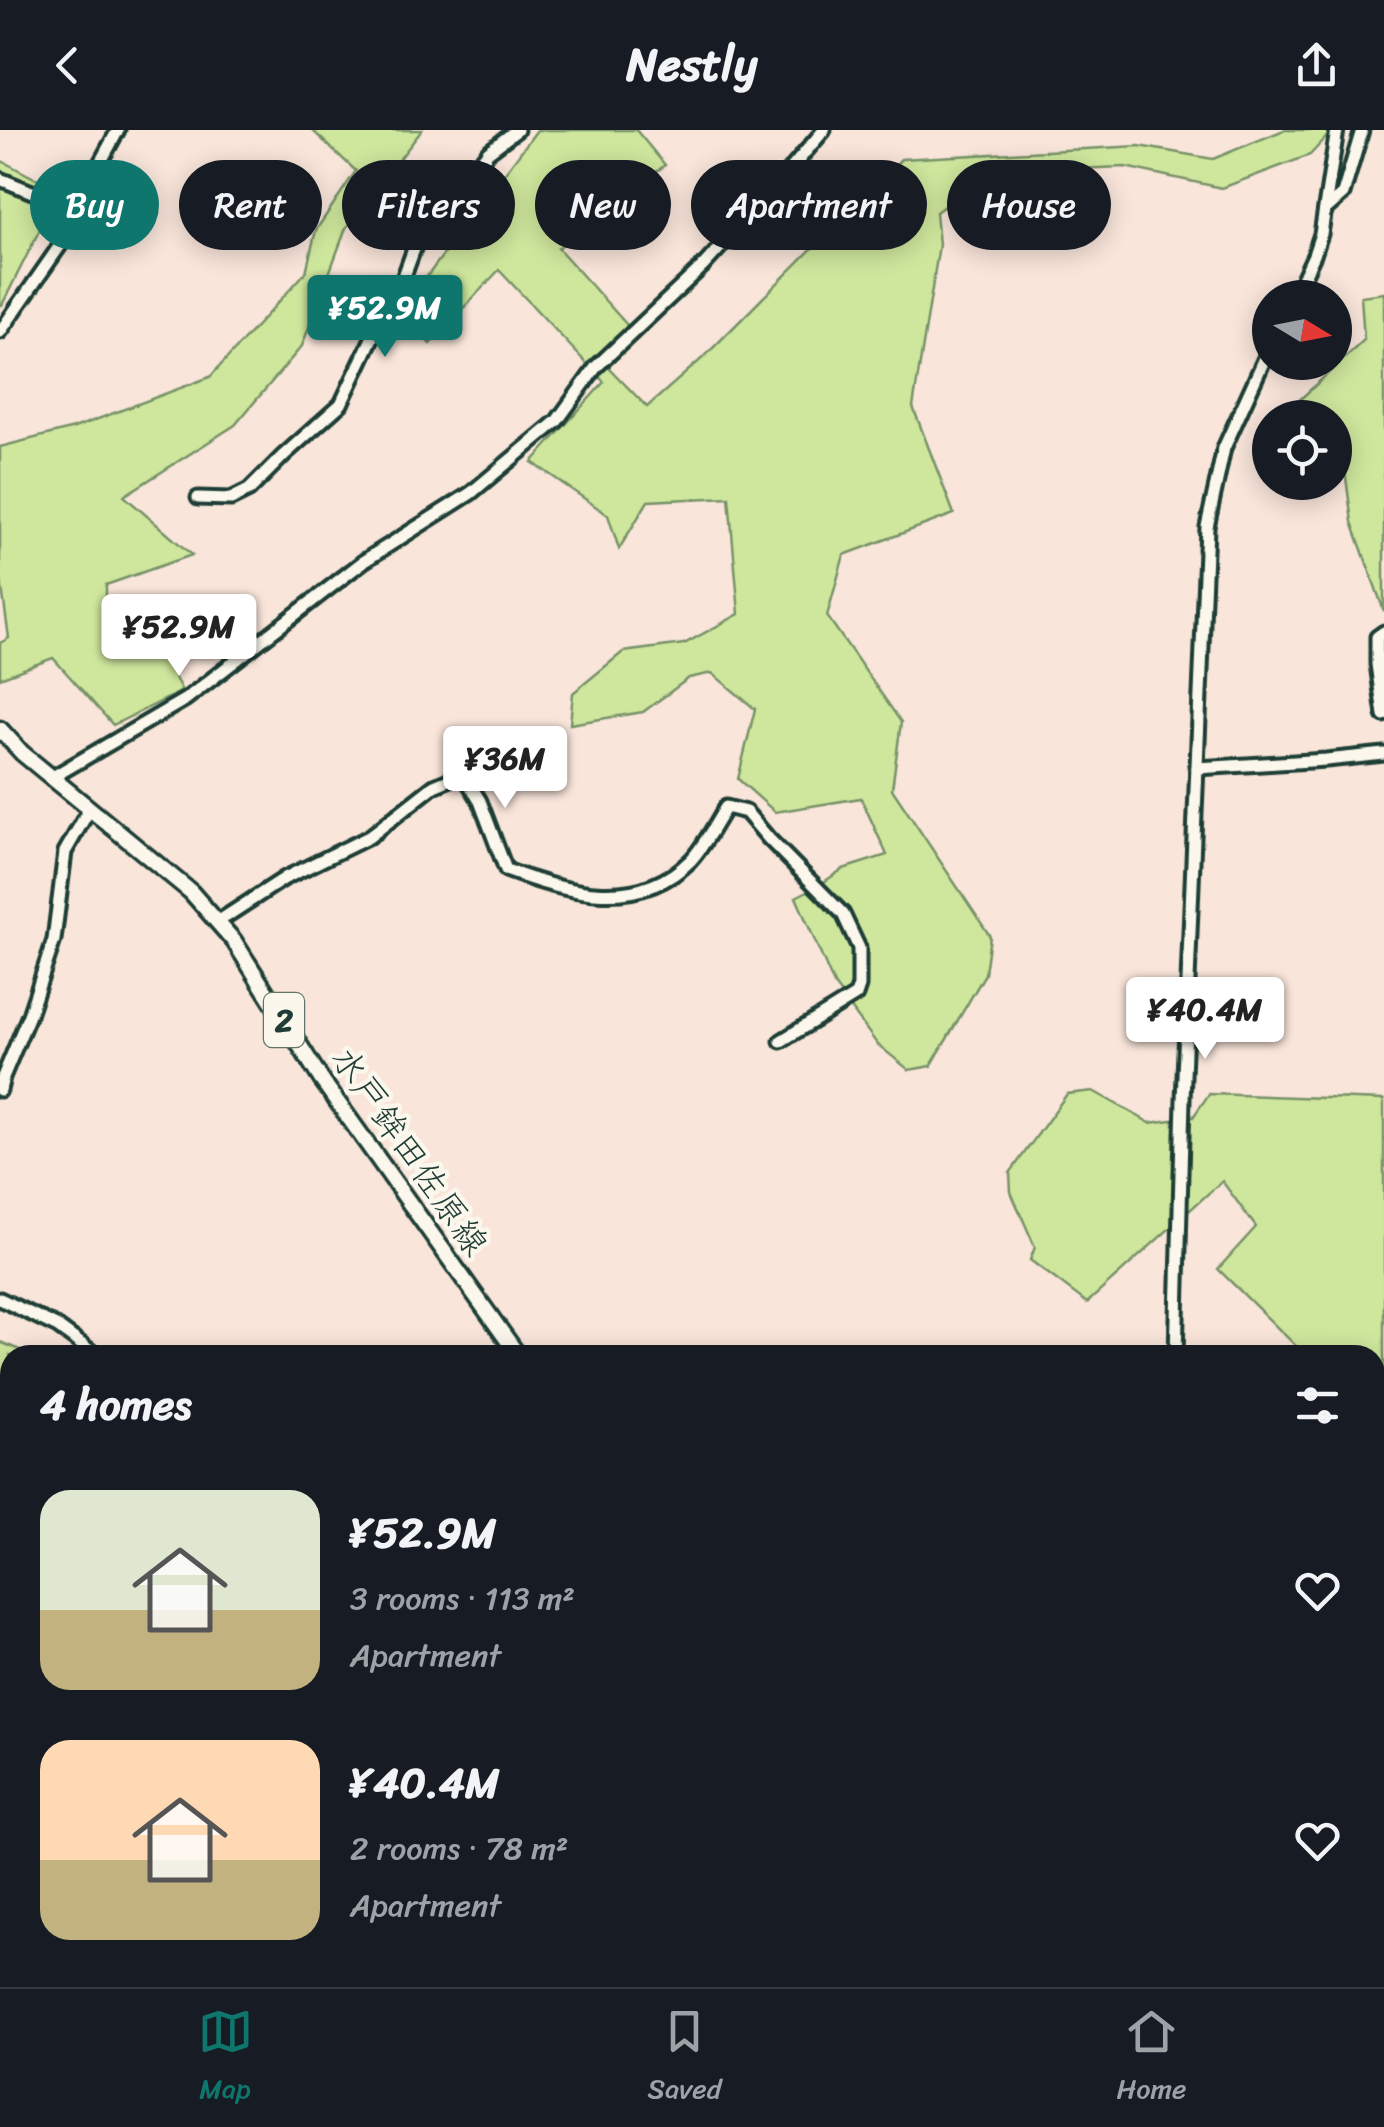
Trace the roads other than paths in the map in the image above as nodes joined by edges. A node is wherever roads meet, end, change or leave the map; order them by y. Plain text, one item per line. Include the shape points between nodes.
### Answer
1 (118, 130) edge
2 (517, 130) edge
3 (824, 130) edge
4 (1337, 130) edge
5 (1362, 130) edge
6 (102, 160) edge
7 (0, 178) edge
8 (30, 191) edge
9 (1324, 210) junction
10 (57, 250) edge
11 (1302, 280) edge
12 (0, 332) edge
13 (1255, 380) edge
14 (198, 498) dead end
15 (1384, 632) edge
16 (1384, 715) edge
17 (0, 729) edge
18 (1384, 754) edge
19 (1197, 768) junction
20 (50, 778) junction
21 (89, 810) junction
22 (219, 921) junction
23 (781, 1040) dead end
24 (0, 1090) edge
25 (0, 1299) edge
26 (82, 1345) edge
27 (511, 1345) edge
28 (1176, 1345) edge

1 - 6 street
2 - 14 street via 488,152 418,238 342,404 250,490 231,499
3 - 20 street via 702,266 596,367 557,421 186,700
4 - 9 street
5 - 9 street via 1342,194
7 - 8 street
9 - 11 street
10 - 12 street
13 - 19 street via 1224,448 1210,512
15 - 16 street via 1377,638
17 - 20 main road, 水戸鉾田佐原線 / 2
18 - 19 street
19 - 28 street
20 - 21 main road, 水戸鉾田佐原線 / 2
21 - 22 main road, 水戸鉾田佐原線 / 2
21 - 24 street via 65,852 54,940
22 - 23 street via 463,774 506,870 559,888 605,894 665,882 694,857 726,807 746,812 843,914 859,948 856,995
22 - 27 main road, 水戸鉾田佐原線 / 2 via 321,1078
25 - 26 street

